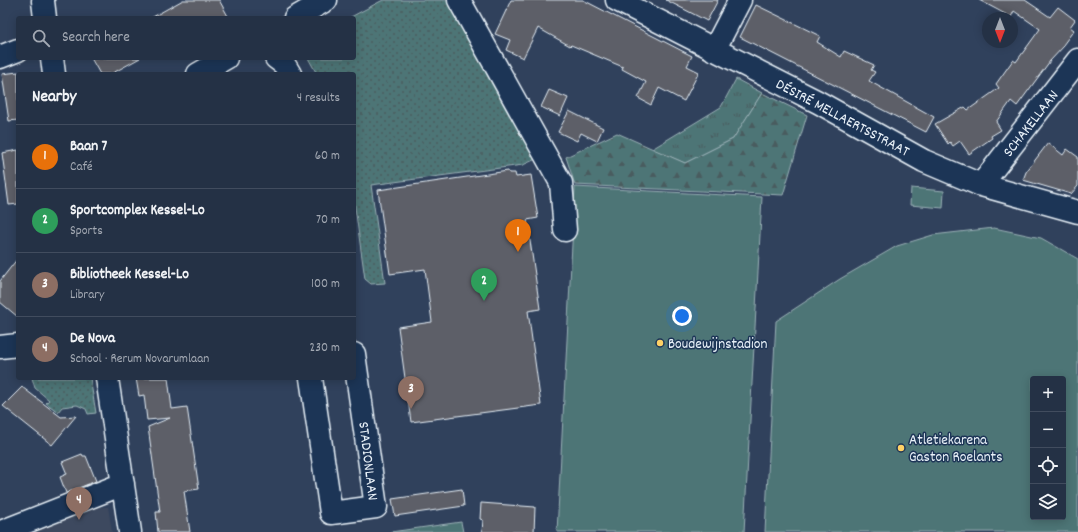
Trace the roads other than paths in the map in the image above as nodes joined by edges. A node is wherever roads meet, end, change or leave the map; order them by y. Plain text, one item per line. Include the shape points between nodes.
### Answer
1 (326, 0) edge
2 (459, 0) edge
3 (617, 0) edge
4 (740, 0) edge
5 (298, 16) edge
6 (714, 50) junction
7 (16, 51) edge
8 (0, 57) edge
9 (52, 60) edge
10 (222, 60) edge
11 (272, 60) edge
12 (279, 60) edge
13 (1078, 60) edge
14 (54, 72) edge
15 (202, 72) edge
16 (271, 72) edge
17 (289, 72) edge
18 (981, 185) junction
19 (1078, 212) edge
20 (564, 230) dead end
21 (16, 345) edge
22 (0, 347) edge
23 (356, 368) edge
24 (107, 380) edge
25 (311, 380) edge
26 (123, 484) junction
27 (1, 532) edge
28 (130, 532) edge

1 - 5 street
2 - 20 street via 561,183
3 - 6 street, DÉSIRÉ MELLAERTSSTRAAT
4 - 6 street
6 - 18 street, DÉSIRÉ MELLAERTSSTRAAT via 818,102 924,161
7 - 8 street
9 - 14 street
10 - 15 street
11 - 16 street
12 - 17 street
13 - 18 street, SCHAKELLAAN
18 - 19 street, DÉSIRÉ MELLAERTSSTRAAT
21 - 22 street
23 - 25 street, STADIONLAAN via 376,507 331,513
24 - 26 street
26 - 27 street
26 - 28 street

